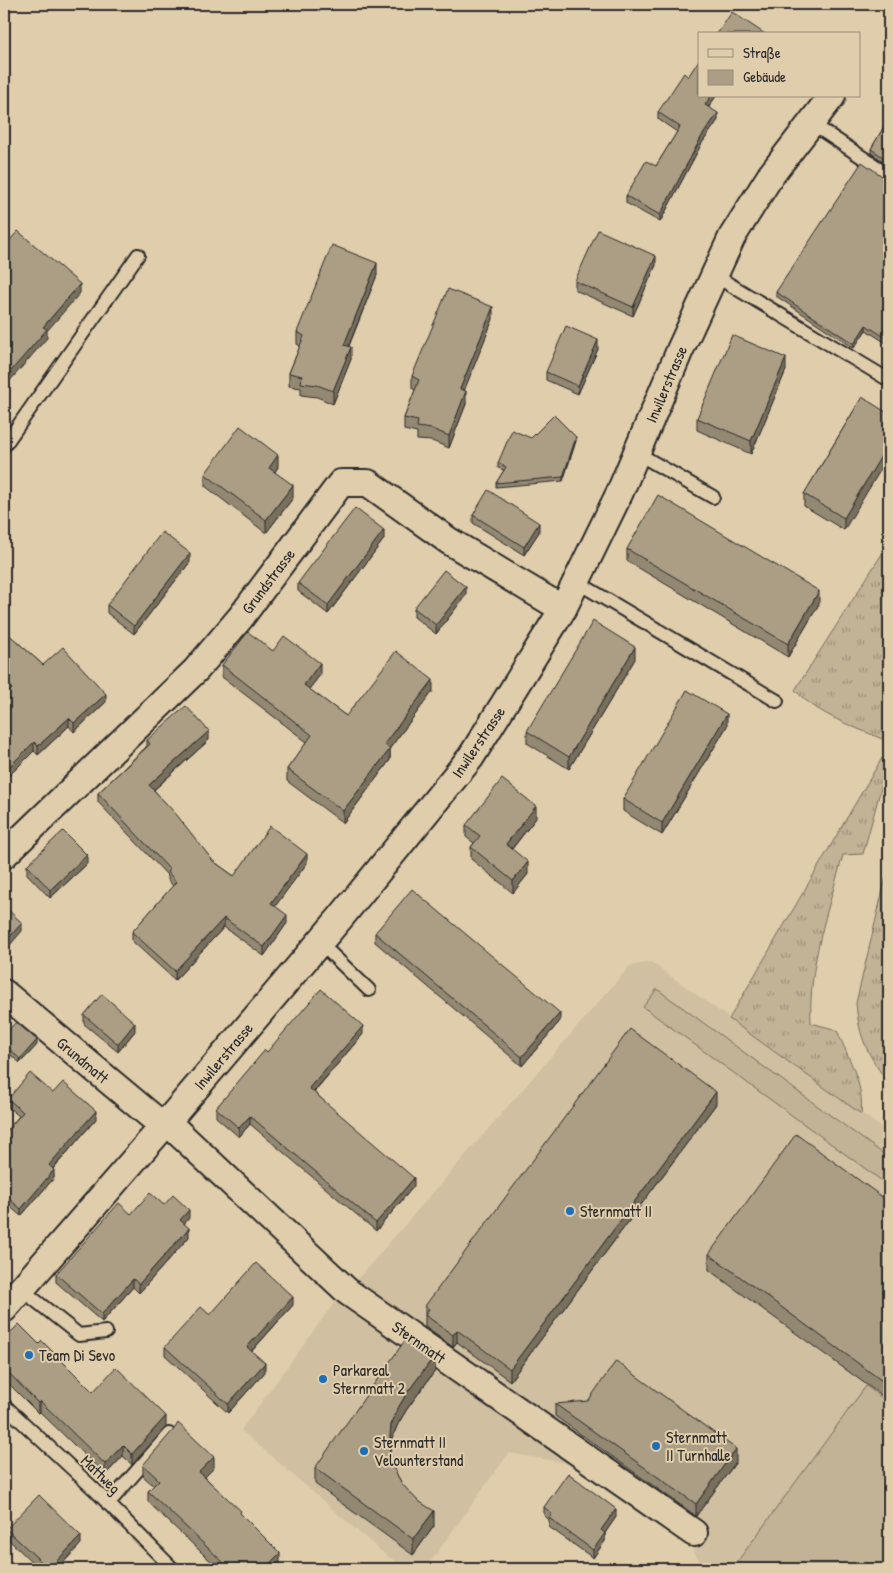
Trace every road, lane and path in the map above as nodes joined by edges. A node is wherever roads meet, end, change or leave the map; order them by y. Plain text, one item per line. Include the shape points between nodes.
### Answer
1 (830, 98) edge
2 (811, 123) junction
3 (889, 175) edge
4 (138, 255) dead end
5 (714, 275) junction
6 (889, 380) edge
7 (4, 446) edge
8 (637, 452) junction
9 (713, 496) dead end
10 (576, 582) junction
11 (563, 609) junction
12 (777, 701) dead end
13 (4, 855) edge
14 (320, 942) junction
15 (369, 990) dead end
16 (4, 993) edge
17 (165, 1124) junction
18 (20, 1289) junction
19 (4, 1308) edge
20 (106, 1332) dead end
21 (4, 1405) edge
22 (169, 1434) edge
23 (108, 1504) junction
24 (694, 1533) dead end
25 (173, 1569) edge

1 - 2 street, Inwilerstrasse
2 - 3 lane
2 - 5 street, Inwilerstrasse via 771,175 732,237
4 - 7 lane
5 - 6 lane
5 - 8 street, Inwilerstrasse
8 - 9 lane
8 - 10 street, Inwilerstrasse
10 - 11 street, Inwilerstrasse
10 - 12 lane
11 - 13 street, Grundstrasse via 449,541 368,483 340,483 241,617 196,670
11 - 14 street, Inwilerstrasse via 471,757
14 - 15 lane
14 - 17 street, Inwilerstrasse
16 - 17 street, Grundmatt
17 - 18 street, Inwilerstrasse
17 - 24 street, Sternmatt via 348,1292
18 - 19 street, Inwilerstrasse
18 - 20 lane via 79,1335
21 - 23 lane, Mattweg
22 - 23 lane
23 - 25 lane, Mattweg

